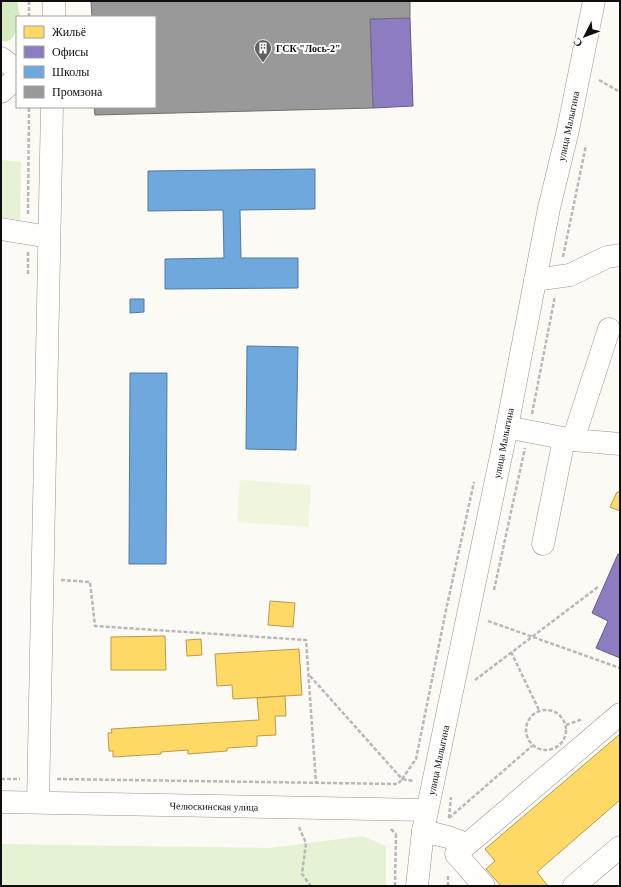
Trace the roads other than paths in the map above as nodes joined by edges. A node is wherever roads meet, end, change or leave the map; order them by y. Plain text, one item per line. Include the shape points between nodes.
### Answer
1 (54, 1) edge
2 (594, 1) edge
3 (54, 16) edge
4 (1, 58) edge
5 (16, 69) edge
6 (16, 79) edge
7 (1, 92) edge
8 (52, 108) edge
9 (1, 229) edge
10 (49, 237) junction
11 (620, 255) edge
12 (535, 280) junction
13 (609, 329) dead end
14 (507, 427) junction
15 (568, 439) junction
16 (620, 444) edge
17 (543, 544) dead end
18 (620, 714) edge
19 (1, 802) edge
20 (38, 802) junction
21 (427, 810) junction
22 (423, 831) junction
23 (466, 844) junction
24 (620, 847) edge
25 (417, 886) edge
26 (484, 886) edge
27 (576, 886) edge

1 - 3 street
2 - 12 street, улица Малыгина
4 - 5 street
6 - 7 street
8 - 10 street
9 - 10 street
10 - 20 street
11 - 12 street via 608,257 570,275
12 - 14 street, улица Малыгина
13 - 15 street
14 - 15 street
14 - 21 street, улица Малыгина
15 - 16 street
15 - 17 street
18 - 23 street
19 - 20 street, Челюскинская улица
20 - 21 street, Челюскинская улица
21 - 22 street, улица Малыгина
22 - 23 street
22 - 25 street, улица Малыгина
23 - 26 street via 456,854
24 - 27 street

